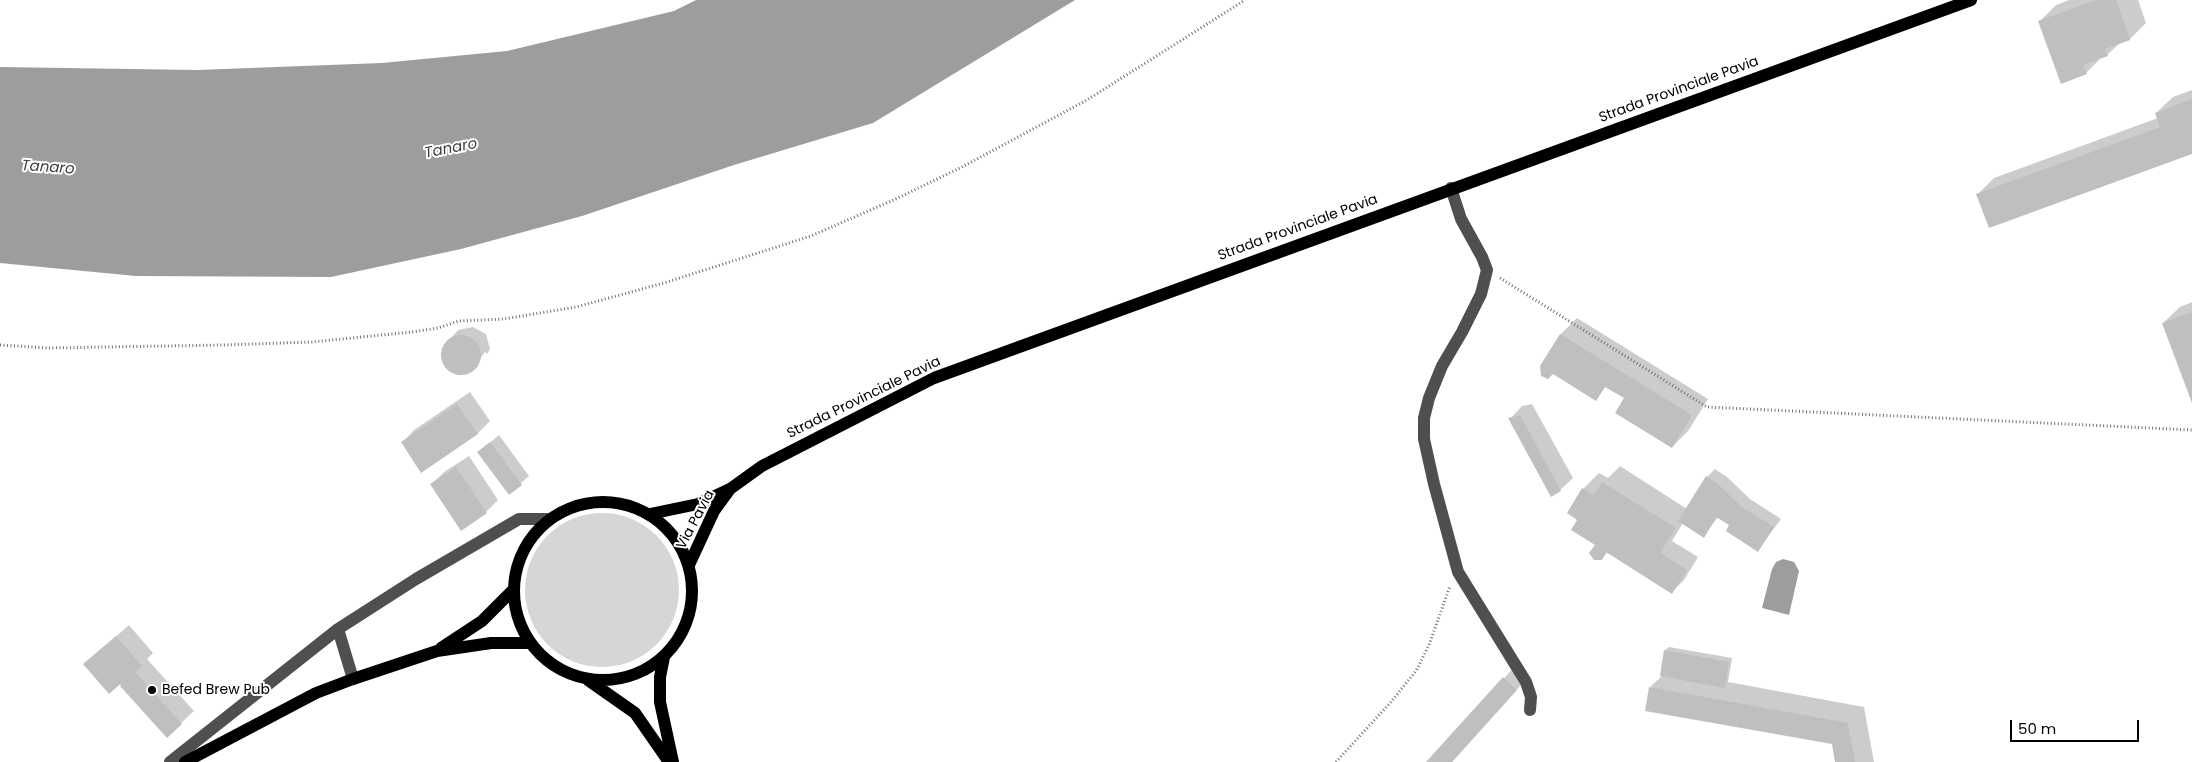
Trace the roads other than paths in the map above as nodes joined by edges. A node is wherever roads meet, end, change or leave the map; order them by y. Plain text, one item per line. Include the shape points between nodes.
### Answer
1 (1972, 0) edge
2 (1451, 188) junction
3 (730, 489) junction
4 (650, 514) junction
5 (548, 519) junction
6 (1451, 551) junction
7 (689, 565) junction
8 (1453, 576) road end
9 (513, 590) junction
10 (338, 629) junction
11 (530, 644) junction
12 (437, 651) junction
13 (664, 657) junction
14 (353, 679) junction
15 (588, 680) junction
16 (1530, 710) dead end
17 (170, 762) edge
18 (185, 762) edge
19 (669, 762) edge
20 (673, 762) edge

1 - 2 main road, Strada Provinciale Pavia
2 - 3 main road, Strada Provinciale Pavia via 934,378 762,466
2 - 6 lane via 1461,219 1487,270 1482,294 1442,366 1428,398 1424,418 1428,459
3 - 4 main road, Strada Provinciale Pavia via 698,504
3 - 7 main road, Via Pavia via 714,511
4 - 5 main road via 625,504 598,501 572,506
4 - 7 main road via 680,545
5 - 9 main road via 529,539 517,563
5 - 10 lane via 519,519
6 - 8 lane
6 - 16 lane via 1461,580 1526,682 1531,697
7 - 13 main road via 693,590 690,615 680,638
9 - 11 main road via 517,618
9 - 12 main road via 482,621
10 - 14 lane
10 - 17 lane
11 - 12 main road via 491,643
11 - 15 main road via 565,673
12 - 14 main road
13 - 15 main road via 632,675 615,680
13 - 20 main road via 660,702
14 - 18 main road via 316,693
15 - 19 main road via 635,713

